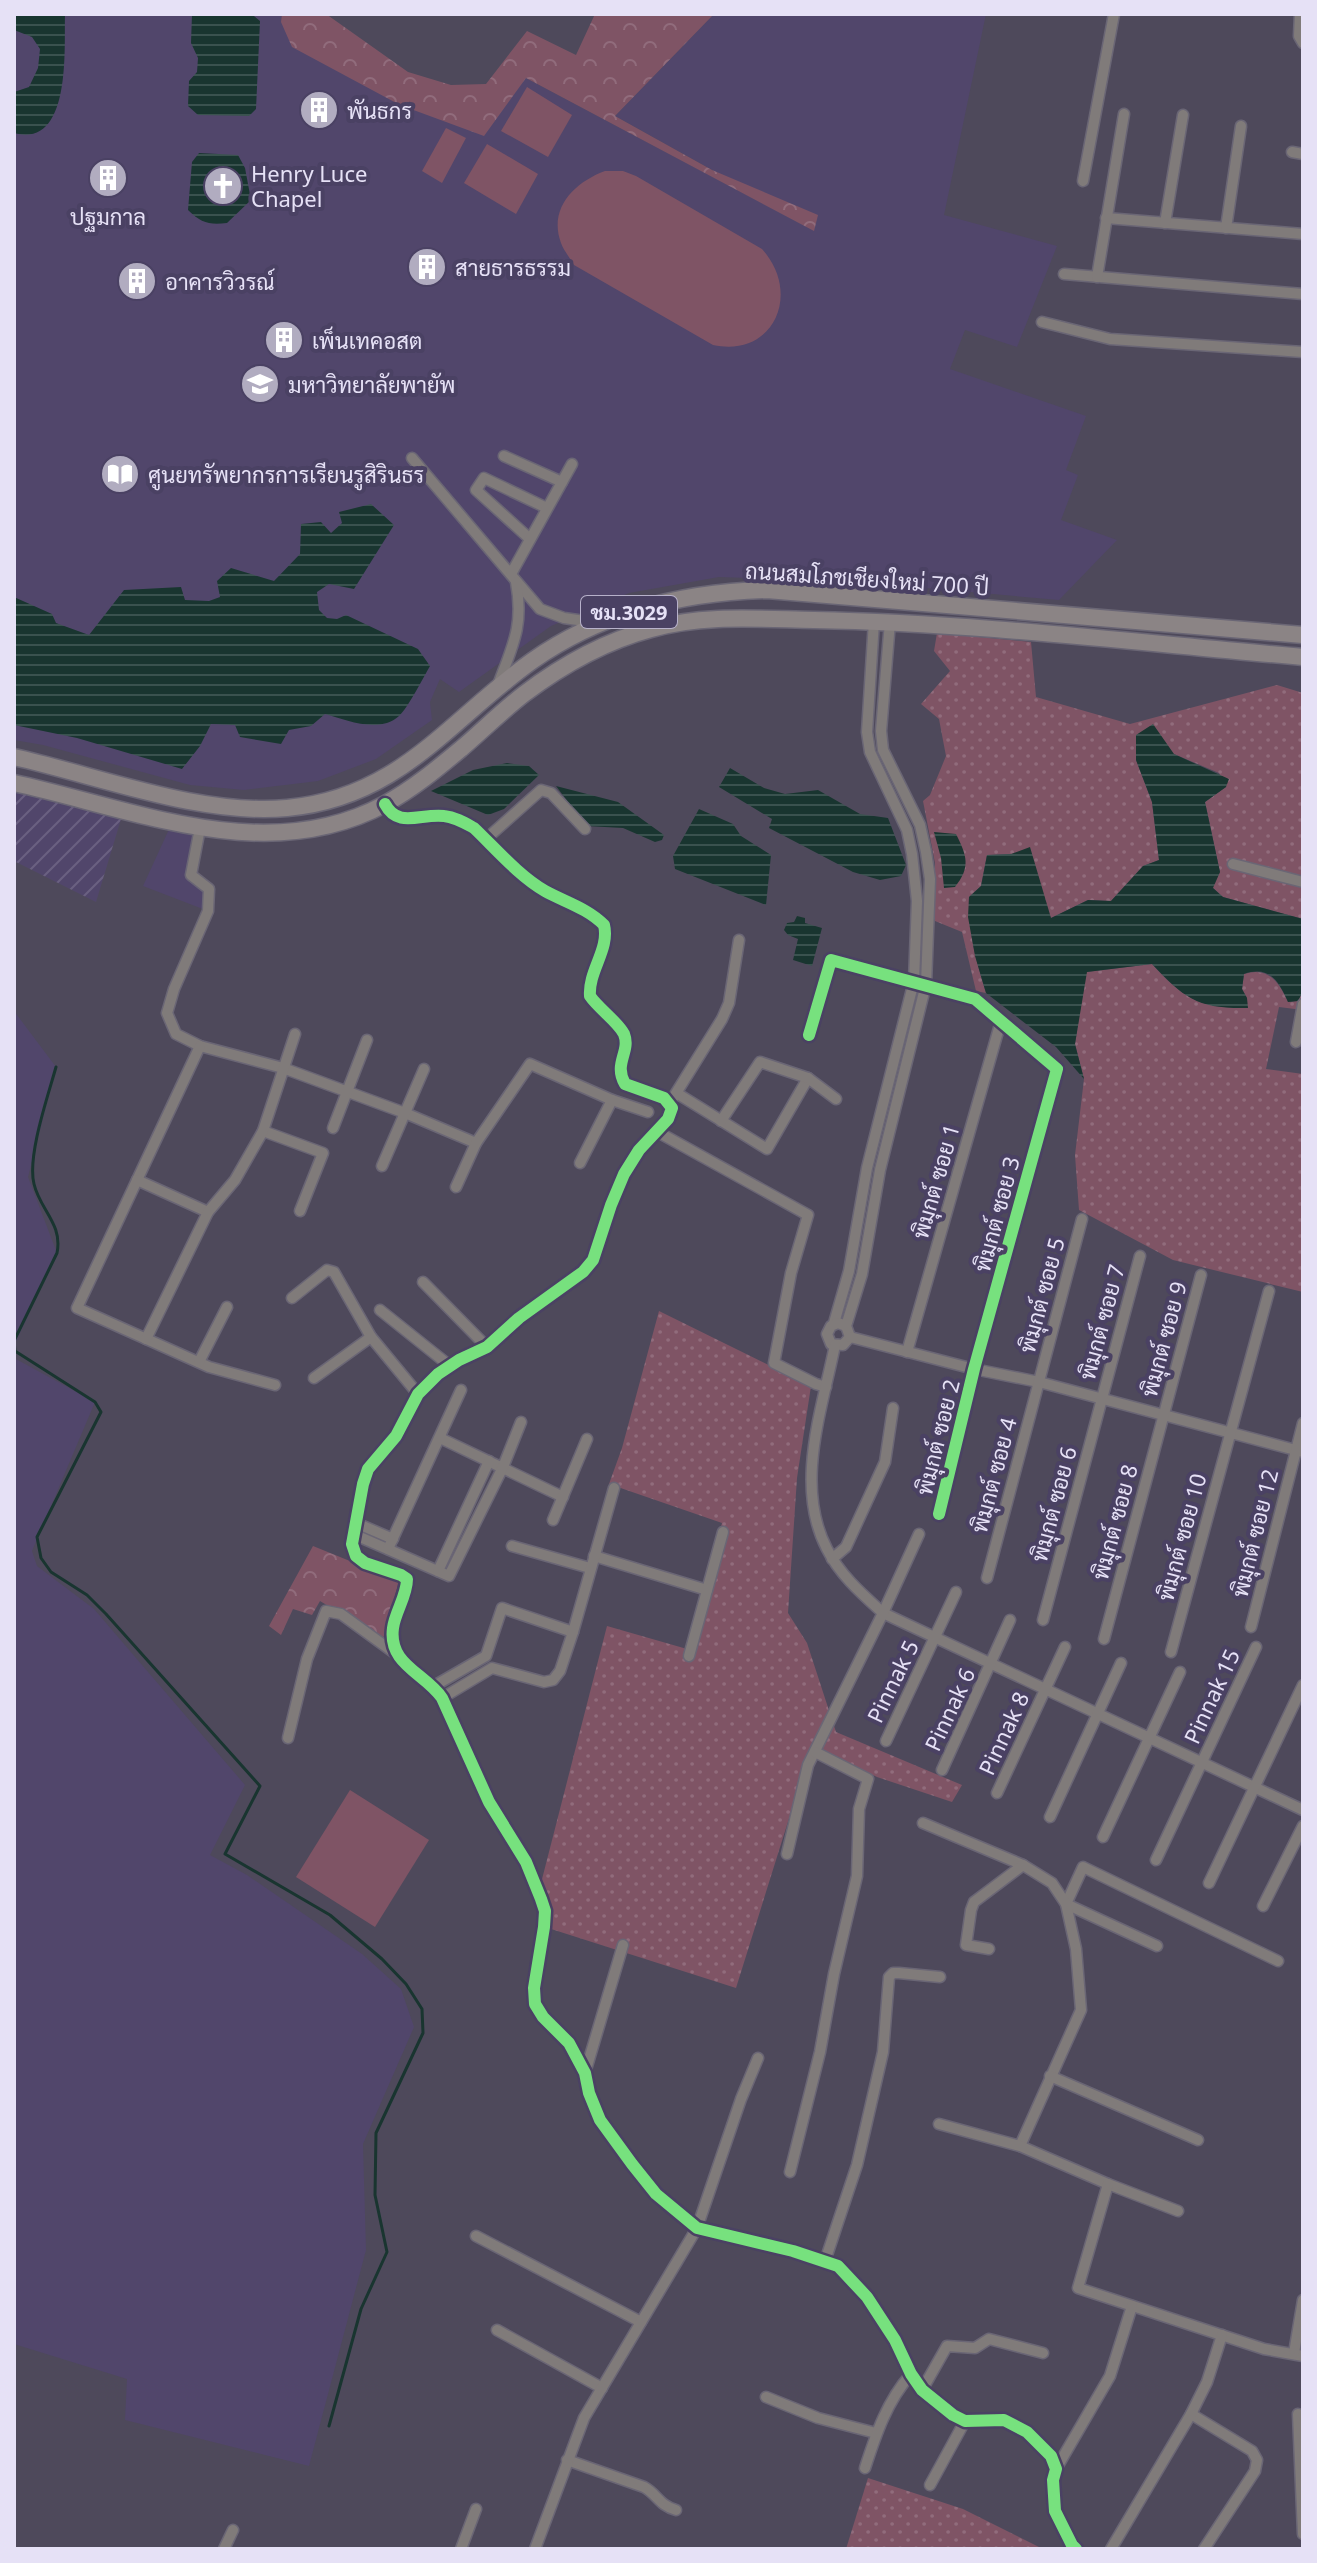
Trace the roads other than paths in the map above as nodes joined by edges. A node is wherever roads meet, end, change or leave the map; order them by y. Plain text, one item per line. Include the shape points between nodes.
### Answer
1 (1114, 14) edge
2 (1300, 14) edge
3 (1303, 43) edge
4 (1124, 114) dead end
5 (1183, 115) dead end
6 (1241, 126) dead end
7 (1083, 181) dead end
8 (1106, 218) junction
9 (1165, 223) junction
10 (1226, 228) junction
11 (1303, 234) edge
12 (1064, 274) dead end
13 (1097, 277) junction
14 (1303, 294) edge
15 (1042, 322) dead end
16 (1303, 352) edge
17 (504, 456) dead end
18 (412, 458) dead end
19 (572, 464) dead end
20 (562, 482) junction
21 (547, 508) junction
22 (530, 539) junction
23 (513, 577) junction
24 (882, 622) junction
25 (600, 623) junction
26 (1303, 635) edge
27 (1303, 657) edge
28 (496, 690) junction
29 (14, 757) edge
30 (899, 782) junction
31 (14, 783) edge
32 (887, 788) junction
33 (385, 804) junction
34 (200, 828) junction
35 (585, 829) dead end
36 (486, 839) junction
37 (1233, 864) dead end
38 (1303, 882) edge
39 (739, 940) dead end
40 (920, 982) junction
41 (1303, 1004) edge
42 (1001, 1021) junction
43 (295, 1034) dead end
44 (809, 1035) dead end
45 (367, 1040) dead end
46 (1296, 1042) dead end
47 (200, 1046) junction
48 (283, 1068) junction
49 (424, 1069) dead end
50 (808, 1078) junction
51 (346, 1093) junction
52 (678, 1094) junction
53 (836, 1099) dead end
54 (884, 1099) junction
55 (612, 1100) junction
56 (669, 1102) junction
57 (897, 1102) junction
58 (648, 1112) dead end
59 (405, 1113) junction
60 (721, 1121) junction
61 (333, 1128) dead end
62 (263, 1131) junction
63 (656, 1131) junction
64 (476, 1143) junction
65 (580, 1163) dead end
66 (382, 1166) dead end
67 (137, 1180) junction
68 (456, 1187) dead end
69 (300, 1211) dead end
70 (208, 1212) junction
71 (859, 1212) junction
72 (873, 1214) junction
73 (1082, 1219) dead end
74 (1140, 1256) dead end
75 (1201, 1275) dead end
76 (423, 1282) dead end
77 (1269, 1291) dead end
78 (292, 1298) dead end
79 (227, 1307) dead end
80 (380, 1310) dead end
81 (834, 1323) junction
82 (848, 1331) junction
83 (371, 1337) junction
84 (146, 1339) junction
85 (835, 1345) junction
86 (487, 1347) junction
87 (907, 1352) junction
88 (199, 1362) junction
89 (450, 1366) junction
90 (974, 1369) junction
91 (314, 1378) dead end
92 (1039, 1382) junction
93 (275, 1385) dead end
94 (826, 1387) junction
95 (461, 1390) dead end
96 (418, 1394) junction
97 (1101, 1399) junction
98 (893, 1408) dead end
99 (1164, 1414) junction
100 (521, 1422) dead end
101 (1303, 1423) edge
102 (1230, 1432) junction
103 (440, 1438) junction
104 (587, 1439) dead end
105 (1299, 1451) edge
106 (489, 1461) junction
107 (503, 1467) junction
108 (614, 1488) dead end
109 (563, 1497) junction
110 (939, 1514) dead end
111 (553, 1520) dead end
112 (356, 1523) junction
113 (723, 1532) dead end
114 (353, 1534) junction
115 (919, 1534) dead end
116 (390, 1544) junction
117 (512, 1546) dead end
118 (594, 1556) junction
119 (832, 1559) junction
120 (590, 1568) junction
121 (444, 1574) junction
122 (987, 1578) dead end
123 (707, 1590) junction
124 (956, 1592) dead end
125 (883, 1613) junction
126 (1010, 1620) dead end
127 (1043, 1620) dead end
128 (1251, 1627) dead end
129 (573, 1632) junction
130 (935, 1638) junction
131 (1104, 1639) dead end
132 (1065, 1647) dead end
133 (1256, 1647) dead end
134 (1171, 1652) dead end
135 (396, 1654) junction
136 (689, 1656) dead end
137 (1121, 1663) dead end
138 (991, 1664) junction
139 (1180, 1672) dead end
140 (1303, 1685) edge
141 (434, 1686) junction
142 (1045, 1689) junction
143 (442, 1698) junction
144 (1098, 1714) junction
145 (288, 1738) dead end
146 (1151, 1739) junction
147 (886, 1741) dead end
148 (815, 1752) junction
149 (1202, 1763) junction
150 (942, 1770) dead end
151 (1254, 1787) junction
152 (997, 1793) dead end
153 (1303, 1810) edge
154 (1050, 1817) dead end
155 (923, 1823) dead end
156 (1303, 1826) edge
157 (1103, 1837) dead end
158 (787, 1854) dead end
159 (1156, 1860) dead end
160 (1023, 1865) junction
161 (1209, 1883) dead end
162 (1066, 1904) junction
163 (1263, 1906) dead end
164 (623, 1945) dead end
165 (1157, 1946) dead end
166 (989, 1949) dead end
167 (1278, 1961) dead end
168 (940, 1977) dead end
169 (758, 2058) dead end
170 (585, 2073) junction
171 (1050, 2076) junction
172 (939, 2124) dead end
173 (1198, 2140) dead end
174 (1020, 2146) junction
175 (790, 2172) dead end
176 (1108, 2184) junction
177 (1178, 2211) dead end
178 (697, 2228) junction
179 (476, 2236) dead end
180 (825, 2261) junction
181 (1303, 2300) edge
182 (1132, 2306) junction
183 (641, 2322) junction
184 (497, 2330) dead end
185 (1222, 2335) junction
186 (1043, 2353) dead end
187 (1299, 2354) edge
188 (911, 2374) junction
189 (602, 2388) junction
190 (922, 2390) junction
191 (766, 2397) dead end
192 (1191, 2414) junction
193 (1298, 2414) dead end
194 (965, 2421) junction
195 (876, 2433) junction
196 (1301, 2446) edge
197 (567, 2460) junction
198 (865, 2468) dead end
199 (1056, 2469) junction
200 (930, 2485) dead end
201 (476, 2509) dead end
202 (676, 2510) dead end
203 (233, 2530) dead end
204 (1303, 2534) edge
205 (224, 2549) edge
206 (461, 2549) edge
207 (535, 2549) edge
208 (1076, 2549) edge
209 (1111, 2549) edge
210 (1204, 2549) edge

1 - 7 street
2 - 3 street
4 - 8 street
5 - 9 street
6 - 10 street
8 - 9 street
8 - 13 street
9 - 10 street
10 - 11 street
12 - 13 street
13 - 14 street
15 - 16 street via 1110,339
17 - 20 street
18 - 23 street
19 - 20 street
20 - 21 street
21 - 22 street
21 - 22 street via 484,478 476,490
22 - 23 street
23 - 25 street via 540,609
23 - 28 street via 520,606 516,640
24 - 27 main road, ถนนสมโภชเชียงใหม่ 700 ปี / ชม.3029
24 - 30 street via 883,750
24 - 32 street via 867,732
24 - 33 main road, ถนนสมโภชเชียงใหม่ 700 ปี / ชม.3029 via 704,620 617,640 525,693 430,774
25 - 26 main road, ถนนสมโภชเชียงใหม่ 700 ปี / ชม.3029 via 659,602 767,590
25 - 28 main road, ถนนสมโภชเชียงใหม่ 700 ปี / ชม.3029 via 534,660
28 - 29 main road, ถนนสมโภชเชียงใหม่ 700 ปี / ชม.3029 via 429,749 372,785 337,799 287,808 229,807
30 - 32 street
30 - 40 street via 920,825 930,879
31 - 34 main road, ถนนสมโภชเชียงใหม่ 700 ปี / ชม.3029
32 - 40 street via 907,830 917,880
33 - 34 main road, ถนนสมโภชเชียงใหม่ 700 ปี / ชม.3029 via 291,833
33 - 36 street via 398,818 452,818
34 - 47 street via 191,875 209,889 208,911 167,1013 176,1034
35 - 36 street via 551,793 541,790
36 - 56 street via 533,882 604,925 607,935 590,978 590,996 624,1033 619,1071 625,1084
37 - 38 street
39 - 52 street via 729,1003
40 - 42 street via 975,999
40 - 44 street via 831,960
40 - 54 street
40 - 57 street
41 - 46 street
42 - 87 street, พิมุกต์ ซอย 1
42 - 90 street, พิมุกต์ ซอย 3 via 1057,1069
43 - 48 street
45 - 51 street
47 - 48 street
47 - 67 street
48 - 51 street
48 - 62 street
49 - 59 street
50 - 53 street
50 - 60 street via 760,1062
50 - 60 street via 767,1149
51 - 59 street
51 - 61 street
52 - 56 street
52 - 60 street
54 - 57 street
54 - 71 street
55 - 58 street
55 - 64 street via 530,1064
55 - 65 street
56 - 63 street via 671,1113
57 - 72 street
59 - 64 street
59 - 66 street
62 - 69 street via 323,1153
62 - 70 street via 235,1180
63 - 86 street via 624,1174 593,1260
63 - 94 street via 808,1215 774,1363
64 - 68 street
67 - 70 street
67 - 84 street via 77,1308
70 - 84 street
71 - 72 street
71 - 81 street
72 - 82 street
73 - 92 street, พิมุกต์ ซอย 5
74 - 97 street, พิมุกต์ ซอย 7
75 - 99 street, พิมุกต์ ซอย 9
76 - 86 street
77 - 102 street, พิมุกต์ ซอย 10
78 - 83 street via 331,1270
79 - 88 street
80 - 89 street
81 - 82 street
81 - 85 street via 827,1334
82 - 85 street via 845,1343
82 - 87 street
83 - 91 street
83 - 96 street
84 - 88 street
85 - 94 street
86 - 89 street
87 - 90 street
88 - 93 street
89 - 96 street
90 - 92 street
90 - 110 street, พิมุกต์ ซอย 2
92 - 97 street
92 - 122 street, พิมุกต์ ซอย 4
94 - 119 street via 811,1479 818,1526
95 - 103 street
96 - 112 street via 396,1436 368,1469
97 - 99 street
97 - 127 street, พิมุกต์ ซอย 6
98 - 119 street via 885,1462 846,1547
99 - 102 street
99 - 131 street, พิมุกต์ ซอย 8
100 - 107 street
101 - 105 street, พิมุกต์ ซอย 12
102 - 105 street
102 - 134 street, พิมุกต์ ซอย 10
103 - 106 street
103 - 116 street
104 - 109 street
105 - 128 street, พิมุกต์ ซอย 12
106 - 107 street
106 - 121 street
107 - 109 street
107 - 121 street
108 - 118 street
109 - 111 street
112 - 114 street
112 - 116 street
113 - 123 street
114 - 116 street
114 - 135 street via 356,1556 407,1579 393,1626
115 - 125 street
116 - 121 street
117 - 120 street
118 - 120 street
118 - 123 street
119 - 125 street
120 - 129 street
123 - 136 street
124 - 130 street, Pinnak 5
125 - 130 street
125 - 148 street
126 - 138 street, Pinnak 6
129 - 141 street via 502,1608 486,1656
129 - 143 street via 553,1680 492,1668
130 - 138 street
130 - 147 street, Pinnak 5
132 - 142 street, Pinnak 8
133 - 149 street, Pinnak 15
135 - 141 street
135 - 145 street via 341,1614 326,1611 307,1659
137 - 144 street
138 - 142 street
138 - 150 street, Pinnak 6
139 - 146 street
140 - 151 street
141 - 143 street
142 - 144 street
142 - 152 street, Pinnak 8
143 - 170 street via 489,1802 526,1862 545,1911 535,2004 569,2043
144 - 146 street
144 - 154 street
146 - 149 street
146 - 157 street
148 - 158 street
148 - 175 street via 868,1779 859,1809 857,1876
149 - 151 street
149 - 159 street, Pinnak 15
151 - 153 street
151 - 161 street
155 - 160 street
156 - 163 street
160 - 162 street via 1052,1883
160 - 166 street via 974,1902 966,1945
162 - 165 street
162 - 167 street via 1083,1867
162 - 171 street via 1081,2010
164 - 170 street
168 - 180 street via 889,1977 883,2052 857,2165
169 - 178 street
170 - 178 street via 600,2120 656,2194
171 - 173 street
171 - 174 street
172 - 174 street
174 - 176 street
176 - 177 street
176 - 182 street via 1078,2288
178 - 180 street
178 - 183 street
179 - 183 street
180 - 188 street via 838,2266 867,2297
181 - 187 street
182 - 185 street
182 - 199 street via 1110,2376
183 - 189 street
184 - 189 street
185 - 187 street
185 - 192 street
186 - 190 street via 989,2339 975,2348 947,2346
188 - 190 street
188 - 195 street via 897,2389
189 - 197 street
190 - 194 street
191 - 195 street
192 - 209 street
192 - 210 street via 1252,2451 1257,2460
193 - 196 street
194 - 199 street via 1004,2420 1027,2432 1051,2456
194 - 200 street
195 - 198 street
196 - 204 street
197 - 202 street via 644,2487 662,2505
197 - 207 street
199 - 208 street via 1055,2511
201 - 206 street
203 - 205 street

